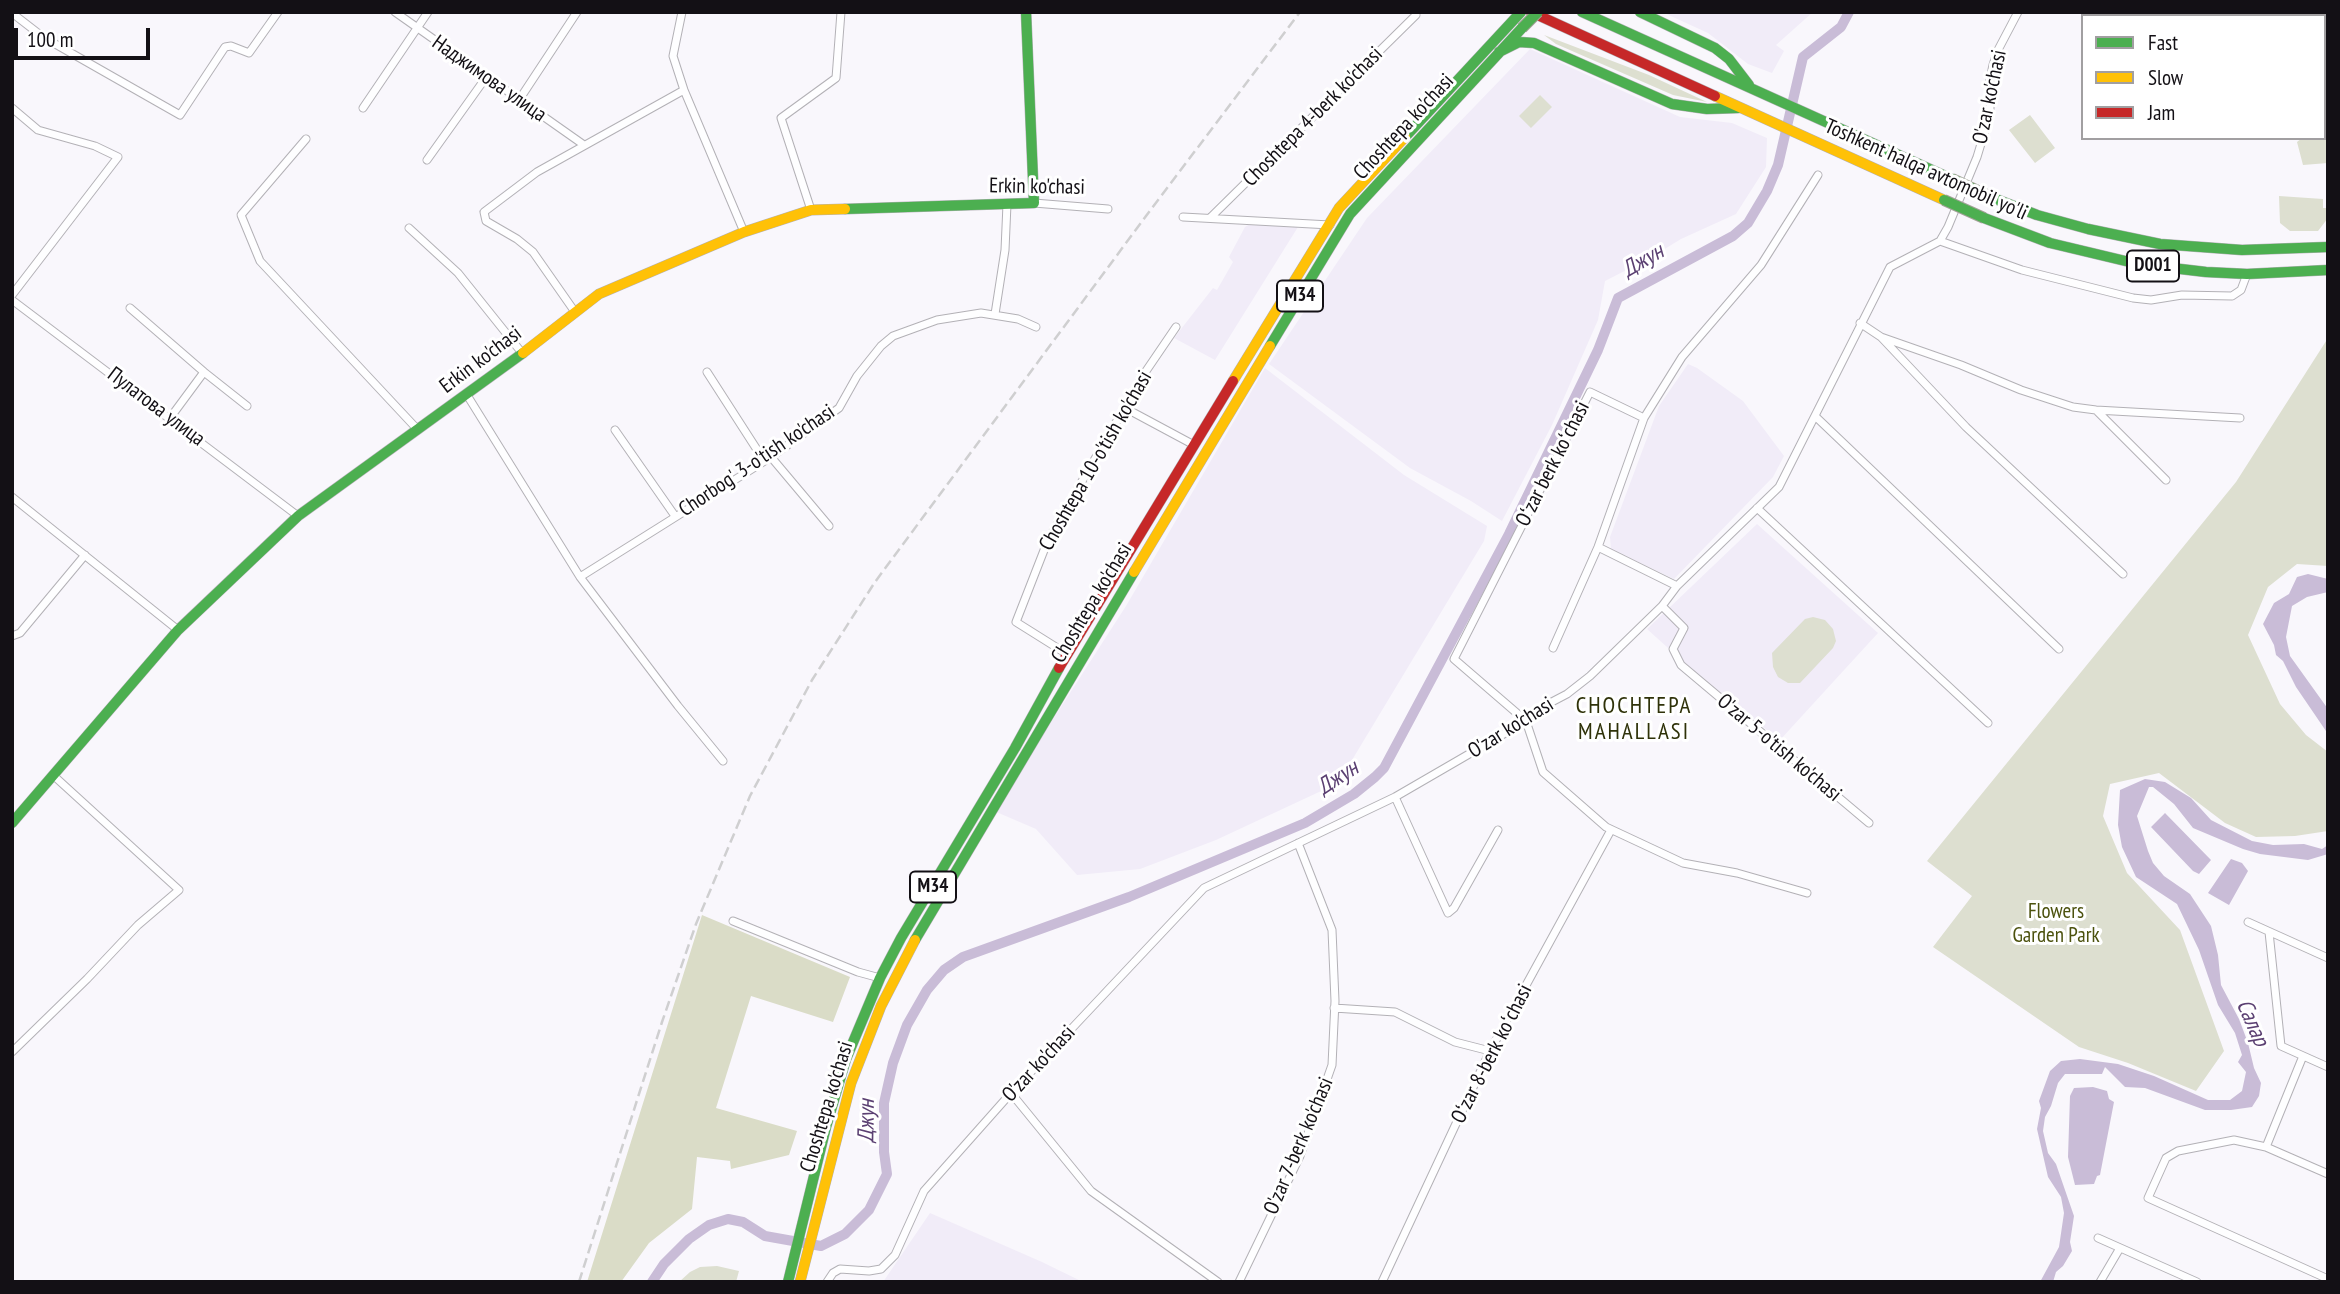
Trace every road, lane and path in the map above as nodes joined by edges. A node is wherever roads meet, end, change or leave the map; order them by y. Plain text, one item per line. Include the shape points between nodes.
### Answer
1 (278, 12) edge
2 (395, 12) edge
3 (428, 12) edge
4 (578, 12) edge
5 (682, 12) edge
6 (841, 12) edge
7 (1026, 12) edge
8 (1521, 12) edge
9 (1531, 12) edge
10 (1538, 12) edge
11 (1582, 12) edge
12 (1640, 12) edge
13 (2018, 12) edge
14 (12, 13) edge
15 (1416, 15) dead end
16 (417, 27) junction
17 (1499, 52) junction
18 (487, 76) junction
19 (1752, 88) junction
20 (684, 90) junction
21 (519, 100) junction
22 (1742, 107) junction
23 (12, 108) edge
24 (363, 108) dead end
25 (306, 139) dead end
26 (584, 145) junction
27 (427, 160) dead end
28 (1818, 175) dead end
29 (1034, 203) junction
30 (1007, 204) junction
31 (1108, 209) dead end
32 (811, 210) junction
33 (1183, 217) dead end
34 (1210, 218) junction
35 (1328, 224) junction
36 (409, 228) dead end
37 (1339, 231) junction
38 (744, 232) junction
39 (1940, 242) junction
40 (2328, 247) edge
41 (2328, 270) edge
42 (2247, 274) junction
43 (12, 297) edge
44 (130, 308) dead end
45 (575, 312) junction
46 (995, 314) junction
47 (1860, 323) junction
48 (1036, 327) dead end
49 (1177, 327) dead end
50 (1881, 337) junction
51 (522, 353) junction
52 (204, 372) junction
53 (707, 373) dead end
54 (467, 396) junction
55 (247, 406) dead end
56 (1125, 408) junction
57 (2096, 410) junction
58 (1815, 416) junction
59 (170, 418) junction
60 (1644, 418) junction
61 (2240, 418) dead end
62 (418, 430) junction
63 (615, 430) dead end
64 (1194, 445) junction
65 (771, 457) junction
66 (2166, 480) dead end
67 (12, 497) edge
68 (1757, 508) junction
69 (298, 516) junction
70 (675, 516) junction
71 (829, 526) dead end
72 (1598, 547) junction
73 (85, 555) junction
74 (2123, 574) dead end
75 (580, 577) junction
76 (1677, 586) junction
77 (1108, 587) junction
78 (1120, 594) junction
79 (1662, 606) junction
80 (178, 630) junction
81 (12, 636) edge
82 (1553, 648) dead end
83 (2059, 649) dead end
84 (1067, 654) junction
85 (1526, 721) junction
86 (1987, 723) dead end
87 (723, 761) dead end
88 (54, 776) junction
89 (1395, 797) junction
90 (12, 823) edge
91 (1869, 823) dead end
92 (1611, 830) junction
93 (1498, 831) dead end
94 (1298, 843) junction
95 (1807, 893) dead end
96 (733, 921) dead end
97 (2248, 922) dead end
98 (2269, 932) junction
99 (2328, 958) edge
100 (880, 978) junction
101 (1335, 1008) junction
102 (1490, 1051) junction
103 (12, 1052) edge
104 (2303, 1056) junction
105 (2328, 1067) edge
106 (1011, 1094) junction
107 (2266, 1147) junction
108 (2328, 1174) edge
109 (812, 1208) junction
110 (2098, 1238) dead end
111 (2120, 1248) junction
112 (795, 1279) edge
113 (2328, 1279) edge
114 (827, 1282) edge
115 (1218, 1282) edge
116 (1239, 1282) edge
117 (1382, 1282) edge
118 (2100, 1282) edge
119 (2197, 1282) edge

1 - 14 street via 249,53 225,47 177,115 43,37
2 - 16 street, Наджимова улица
3 - 16 street
4 - 21 street
5 - 20 street via 673,56
6 - 32 street via 836,78 781,118
7 - 29 main road
8 - 35 main road, Choshtepa ko'chasi / M34 via 1352,192
9 - 22 main road, Toshkent halqa avtomobil yo'li
10 - 17 main road, Choshtepa ko'chasi / M34, bridge
11 - 19 main road, Toshkent halqa avtomobil yo'li / D001
12 - 19 main road via 1715,48
13 - 39 street, O'zar ko'chasi via 1993,65 1990,114 1977,158
15 - 34 street, Choshtepa 4-berk ko'chasi
16 - 18 street, Наджимова улица
16 - 24 street
17 - 22 main road via 1519,42 1534,43 1672,104
17 - 37 main road, Choshtepa ko'chasi / M34 via 1362,200
18 - 21 street, Наджимова улица
18 - 27 street
19 - 40 main road, Toshkent halqa avtomobil yo'li / D001, bridge via 1993,198 2076,226 2160,244 2242,250
20 - 26 street
20 - 38 street
21 - 26 street, Наджимова улица
22 - 42 main road, Toshkent halqa avtomobil yo'li / D001, bridge via 2022,234 2109,258
23 - 43 street via 38,130 118,157
25 - 62 street via 241,215 260,261
26 - 45 street via 537,172 484,215 486,221 533,252
28 - 60 street via 1760,265 1682,358
29 - 30 main road, Erkin ko'chasi
29 - 31 street, Erkin ko'chasi
30 - 32 main road, Erkin ko'chasi
30 - 46 street
32 - 38 main road, Erkin ko'chasi
33 - 34 street
34 - 35 street
35 - 37 street
35 - 64 main road, Choshtepa ko'chasi / M34
36 - 51 street via 458,273
37 - 78 main road, Choshtepa ko'chasi / M34
38 - 45 main road, Erkin ko'chasi via 599,294
39 - 42 street via 2022,270 2151,300 2238,294
39 - 47 street, O'zar ko'chasi via 1889,267
41 - 42 main road, Toshkent halqa avtomobil yo'li / D001
43 - 59 street, Пулатова улица
44 - 52 street
45 - 51 main road, Erkin ko'chasi
46 - 48 street, Chorbog' 3-o'tish ko'chasi
46 - 65 street, Chorbog' 3-o'tish ko'chasi via 958,315 893,336 857,376 839,408
47 - 50 street
47 - 58 street, O'zar ko'chasi
49 - 56 street, Choshtepa 10-o'tish ko'chasi
50 - 57 street via 2051,401
50 - 74 street via 1966,428
51 - 54 main road, Erkin ko'chasi
52 - 55 street
52 - 59 street
53 - 65 street via 763,459
54 - 62 main road, Erkin ko'chasi
54 - 75 street
56 - 64 street
56 - 84 street, Choshtepa 10-o'tish ko'chasi via 1048,540 1016,622
57 - 61 street
57 - 66 street
58 - 68 street, O'zar ko'chasi via 1779,487
58 - 83 street
59 - 69 street, Пулатова улица
60 - 72 street
60 - 85 street, Oʻzar berk koʻchasi via 1590,392 1454,659
62 - 69 main road, Erkin ko'chasi
63 - 70 street
64 - 77 main road, Choshtepa ko'chasi / M34
65 - 70 street, Chorbog' 3-o'tish ko'chasi
65 - 71 street
67 - 73 street
68 - 76 street, O'zar ko'chasi
68 - 86 street
69 - 80 main road, Erkin ko'chasi
70 - 75 street, Chorbog' 3-o'tish ko'chasi
72 - 76 street
72 - 82 street
73 - 80 street
73 - 81 street via 20,633
75 - 87 street
76 - 79 street, O'zar ko'chasi
77 - 78 main road
77 - 84 main road, Choshtepa ko'chasi / M34
78 - 109 main road, Choshtepa ko'chasi / M34 via 902,963 851,1083
79 - 85 street, O'zar ko'chasi via 1590,676
79 - 91 street, O'zar 5-o'tish ko'chasi via 1684,628 1673,649 1681,665
80 - 88 main road, Erkin ko'chasi
84 - 100 main road, Choshtepa ko'chasi / M34
85 - 89 street, O'zar ko'chasi
85 - 92 street via 1544,772
88 - 90 main road, Erkin ko'chasi
88 - 103 street via 179,890
89 - 93 street via 1448,913
89 - 94 street, O'zar ko'chasi
92 - 95 street via 1683,863
92 - 102 street, Oʻzar 8-berk koʻchasi
94 - 101 street, O'zar 7-berk ko'chasi via 1332,930
94 - 106 street, O'zar ko'chasi via 1205,888
96 - 100 street
97 - 98 street
98 - 99 street
98 - 104 street via 2281,1046
100 - 109 main road, Choshtepa ko'chasi / M34 via 846,1059
101 - 102 street via 1395,1012 1455,1042
101 - 116 street, O'zar 7-berk ko'chasi via 1328,1077 1300,1156
102 - 117 street, Oʻzar 8-berk koʻchasi
104 - 105 street
104 - 107 street
106 - 114 street, O'zar ko'chasi via 924,1191 895,1255 881,1269 839,1269
106 - 115 street via 1091,1191
107 - 108 street
107 - 113 street via 2234,1140 2178,1152 2166,1158 2148,1198
109 - 112 main road, Choshtepa ko'chasi / M34
110 - 111 street
111 - 118 street
111 - 119 street

